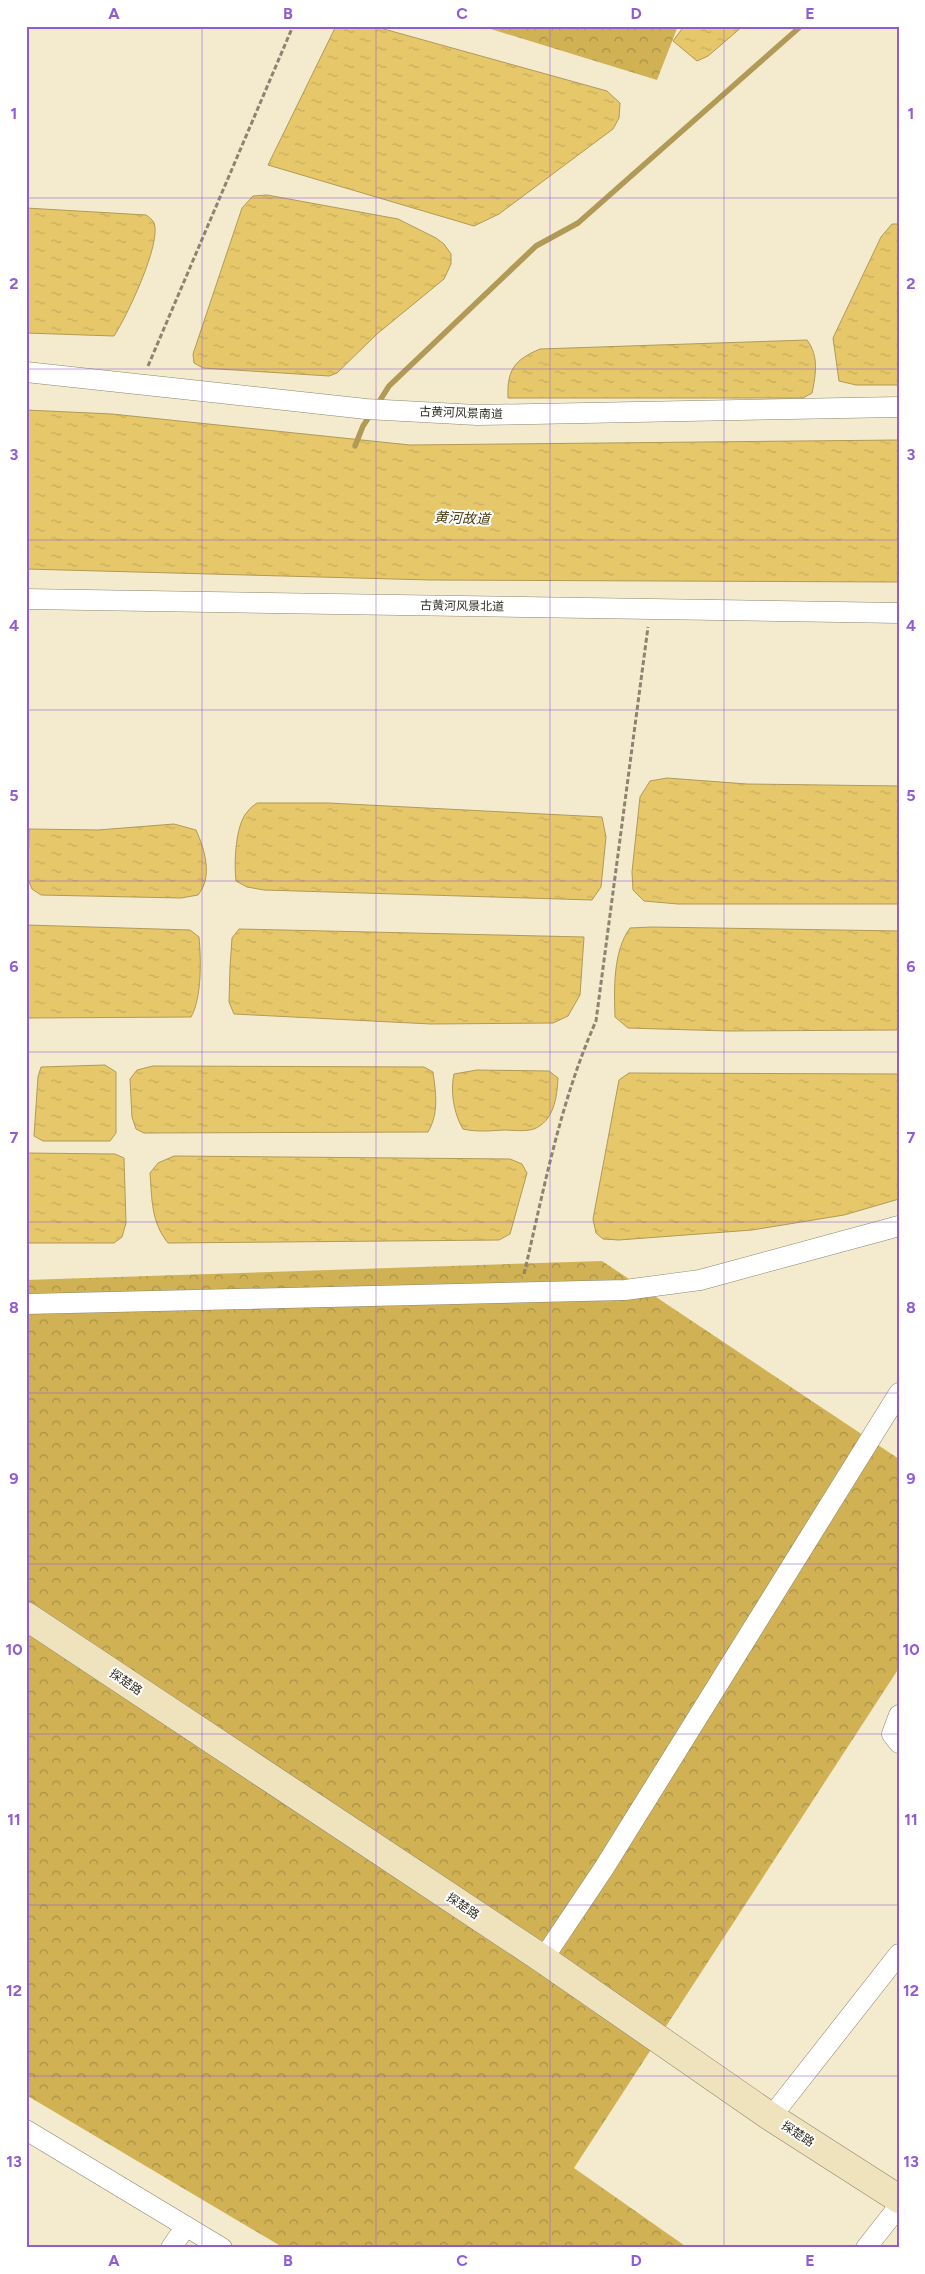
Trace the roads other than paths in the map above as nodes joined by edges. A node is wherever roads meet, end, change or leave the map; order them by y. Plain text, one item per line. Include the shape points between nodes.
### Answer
1 (26, 372) edge
2 (899, 407) edge
3 (26, 599) edge
4 (899, 613) edge
5 (899, 1226) edge
6 (26, 1304) edge
7 (899, 1392) edge
8 (26, 1616) edge
9 (899, 1715) edge
10 (899, 1743) edge
11 (899, 1954) edge
12 (543, 1959) junction
13 (771, 2117) junction
14 (26, 2130) edge
15 (899, 2199) edge
16 (899, 2206) edge
17 (186, 2226) junction
18 (171, 2248) edge
19 (222, 2248) edge
20 (866, 2248) edge

1 - 2 street, 古黄河风景南道 via 374,409 477,415
3 - 4 street, 古黄河风景北道
5 - 6 street via 700,1280 625,1290
7 - 12 street via 604,1868
8 - 12 main road, 探楚路
9 - 10 street via 892,1734
11 - 13 street
12 - 13 main road, 探楚路
13 - 15 main road, 探楚路
14 - 17 street
16 - 20 street
17 - 18 street
17 - 19 street

